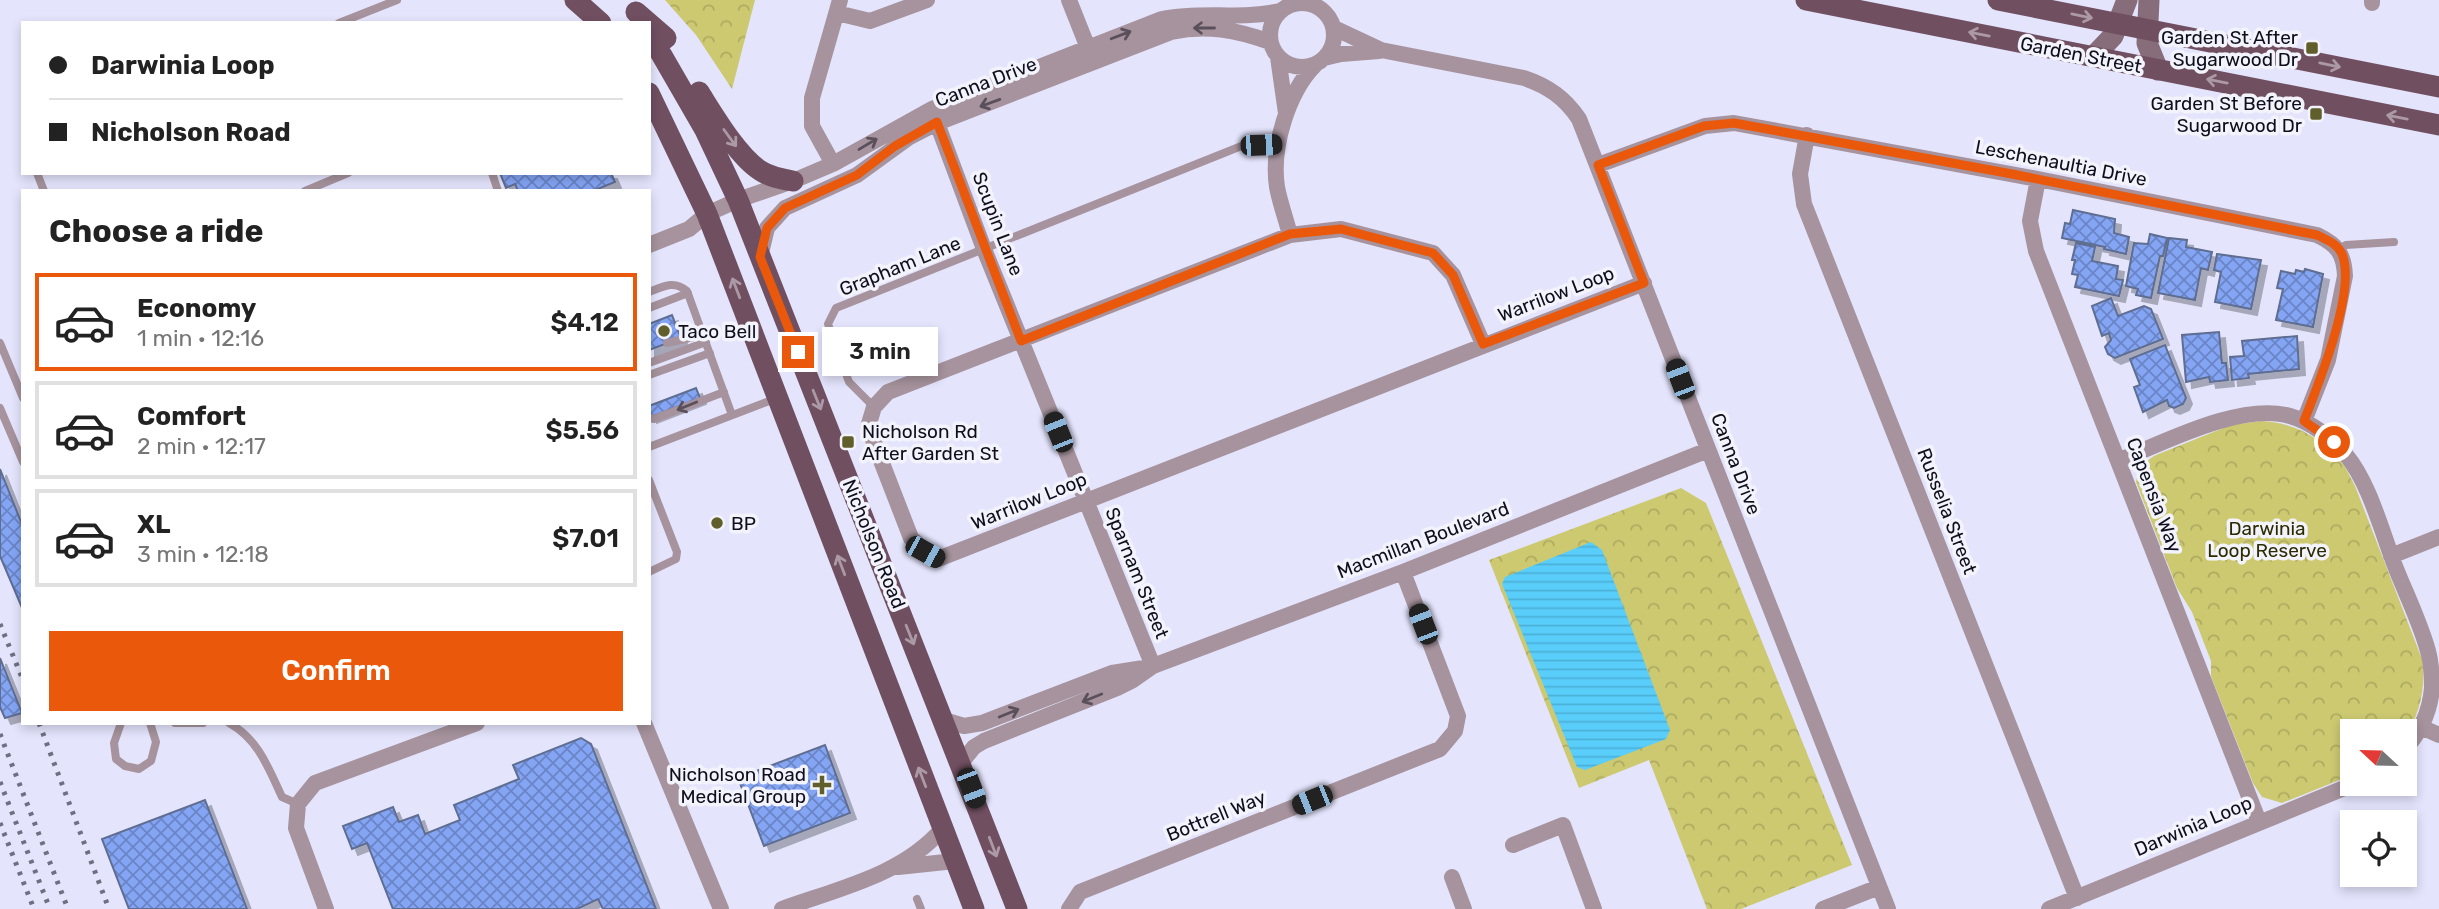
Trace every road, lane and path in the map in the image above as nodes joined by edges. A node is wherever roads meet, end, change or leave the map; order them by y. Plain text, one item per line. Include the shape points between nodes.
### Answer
1 (397, 0) edge
2 (575, 0) edge
3 (589, 0) edge
4 (927, 0) edge
5 (1069, 0) edge
6 (1806, 0) edge
7 (1998, 0) edge
8 (2127, 0) edge
9 (2149, 0) edge
10 (1839, 3) edge
11 (838, 6) edge
12 (1285, 6) edge
13 (1323, 6) edge
14 (344, 21) edge
15 (601, 21) edge
16 (602, 21) edge
17 (2119, 24) junction
18 (651, 25) edge
19 (1334, 29) junction
20 (2147, 29) junction
21 (651, 36) edge
22 (1270, 42) junction
23 (1088, 48) junction
24 (1381, 50) junction
25 (2094, 56) junction
26 (1278, 57) junction
27 (1320, 62) junction
28 (2158, 70) junction
29 (2439, 87) edge
30 (651, 97) edge
31 (1286, 113) junction
32 (937, 122) junction
33 (2439, 125) edge
34 (1807, 135) junction
35 (1279, 144) junction
36 (833, 164) junction
37 (1598, 165) junction
38 (343, 175) edge
39 (2038, 179) junction
40 (793, 181) junction
41 (310, 189) edge
42 (738, 200) junction
43 (708, 214) junction
44 (1290, 234) junction
45 (2394, 242) dead end
46 (651, 244) edge
47 (2339, 249) junction
48 (984, 250) junction
49 (760, 257) junction
50 (1644, 283) junction
51 (651, 291) edge
52 (688, 293) junction
53 (651, 307) edge
54 (705, 338) junction
55 (1021, 341) junction
56 (0, 343) edge
57 (667, 343) dead end
58 (1483, 344) junction
59 (710, 353) junction
60 (651, 362) edge
61 (651, 374) edge
62 (724, 391) junction
63 (21, 393) edge
64 (779, 397) junction
65 (874, 407) junction
66 (0, 408) edge
67 (732, 415) junction
68 (651, 418) edge
69 (2304, 421) junction
70 (651, 446) edge
71 (1708, 450) junction
72 (21, 457) edge
73 (2118, 461) junction
74 (651, 485) edge
75 (1085, 501) junction
76 (2439, 537) edge
77 (2391, 556) junction
78 (651, 571) edge
79 (1403, 572) junction
80 (1153, 666) junction
81 (944, 720) junction
82 (120, 725) edge
83 (151, 725) edge
84 (232, 725) edge
85 (472, 725) edge
86 (645, 725) edge
87 (2421, 727) junction
88 (2417, 732) edge
89 (2439, 734) edge
90 (961, 763) junction
91 (2340, 789) edge
92 (298, 804) junction
93 (2259, 821) junction
94 (942, 829) junction
95 (1513, 845) dead end
96 (955, 861) junction
97 (895, 867) junction
98 (1452, 877) dead end
99 (1879, 887) junction
100 (2077, 898) junction
101 (917, 899) dead end
102 (820, 903) edge
103 (326, 909) edge
104 (721, 909) edge
105 (782, 909) edge
106 (921, 909) edge
107 (974, 909) edge
108 (1017, 909) edge
109 (1069, 909) edge
110 (1464, 909) edge
111 (1594, 909) edge
112 (1823, 909) edge
113 (1888, 909) edge
114 (2049, 909) edge

1 - 14 lane
2 - 15 main road
3 - 16 main road
4 - 11 street via 870,21
5 - 23 street
6 - 10 main road, Garden Street
7 -> 17 main road, Garden Street
8 - 17 street
9 - 20 street
25 -> 10 main road, Garden Street
11 - 36 street via 812,98 812,126
12 - 13 street
12 - 22 street via 1273,20
23 -> 12 street, Canna Drive via 1162,19 1247,16
13 - 19 street
17 - 20 main road, Garden Street
17 - 25 street
18 -> 40 main road via 664,35 718,122 754,166
19 - 24 street, Canna Drive
19 - 27 street via 1334,39
20 - 28 street via 2147,44
20 -> 29 main road, Garden Street
21 - 42 main road, Nicholson Road
22 - 26 street
22 -> 32 street, Canna Drive via 1235,30 1171,32
36 -> 23 street, Canna Drive via 932,109
24 - 27 street, Canna Drive via 1341,54
24 - 37 street, Canna Drive via 1524,78 1549,88 1579,119
25 - 28 main road, Garden Street
26 - 27 street via 1295,67
26 - 31 street
27 - 31 street via 1302,79
33 -> 28 main road, Garden Street
30 - 43 main road, Nicholson Road
31 - 35 street
32 - 48 street, Scupin Lane
32 - 49 street, Canna Drive via 857,175 785,208 767,228
34 - 37 street, Leschenaultia Drive via 1749,124 1721,124
34 - 39 street, Leschenaultia Drive
34 - 100 street, Russelia Street via 1800,173 1804,204
35 - 44 street via 1277,184
35 - 48 lane, Grapham Lane via 1244,145
36 - 40 street, Canna Drive
37 - 50 street, Canna Drive
38 - 41 lane
39 - 47 street, Leschenaultia Drive via 2317,235
39 - 73 street, Capensia Way via 2031,234
40 - 42 street, Canna Drive
42 - 43 street, Canna Drive
42 - 49 main road, Nicholson Road
43 - 46 street, Canna Drive via 689,229
64 -> 43 main road, Nicholson Road
44 - 55 street, Warrilow Loop
44 - 58 street, Warrilow Loop via 1341,229 1433,253 1453,275
45 - 47 lane
47 - 69 street via 2345,276 2336,330
48 - 55 street, Scupin Lane
48 - 65 lane, Grapham Lane via 836,308 828,324 849,382
49 -> 81 main road, Nicholson Road
50 - 58 street, Warrilow Loop
50 - 71 street, Canna Drive
51 - 52 lane via 679,284
52 - 53 lane
52 - 54 lane
54 - 57 lane
54 - 59 lane
54 - 60 lane
55 - 65 street, Warrilow Loop via 888,392
55 - 75 street, Sparnam Street
56 - 63 lane
58 - 75 street, Warrilow Loop
59 - 61 lane
59 - 62 lane
62 - 67 lane
62 -> 68 lane
64 - 67 lane
94 -> 64 main road, Nicholson Road
65 - 75 street, Warrilow Loop via 868,427 911,538 938,559
66 - 72 lane
67 - 70 lane
69 - 73 street via 2275,413 2235,415
69 - 77 street via 2334,442 2358,472
71 - 79 street, Macmillan Boulevard
71 - 99 street, Canna Drive
73 - 93 street, Capensia Way
74 - 78 lane via 677,552 671,563
75 - 80 street, Sparnam Street
76 - 77 street
77 - 87 street via 2431,669 2432,689
79 - 80 street, Macmillan Boulevard
79 - 109 street, Bottrell Way via 1458,716 1455,731 1440,749 1080,892
81 -> 80 street, Macmillan Boulevard via 964,726 982,723 1112,673
80 -> 90 street, Macmillan Boulevard via 1117,688 984,741
81 - 90 main road, Nicholson Road
82 - 83 lane via 114,743 116,760 139,769 151,761 156,742
84 - 92 lane via 261,752 282,797
85 - 92 street via 316,783
86 - 104 street
87 - 88 street
87 - 89 street
90 -> 108 main road, Nicholson Road
91 - 93 street, Darwinia Loop
92 - 103 street via 296,828
93 - 100 street, Darwinia Loop
94 - 96 main road, Nicholson Road
94 - 97 street
95 - 111 street via 1563,825
96 - 97 street
96 - 107 main road, Nicholson Road
97 - 102 street
98 - 110 street
99 - 112 street
99 - 113 street, Canna Drive
100 - 114 street, Darwinia Loop
101 - 106 lane
102 - 105 street

